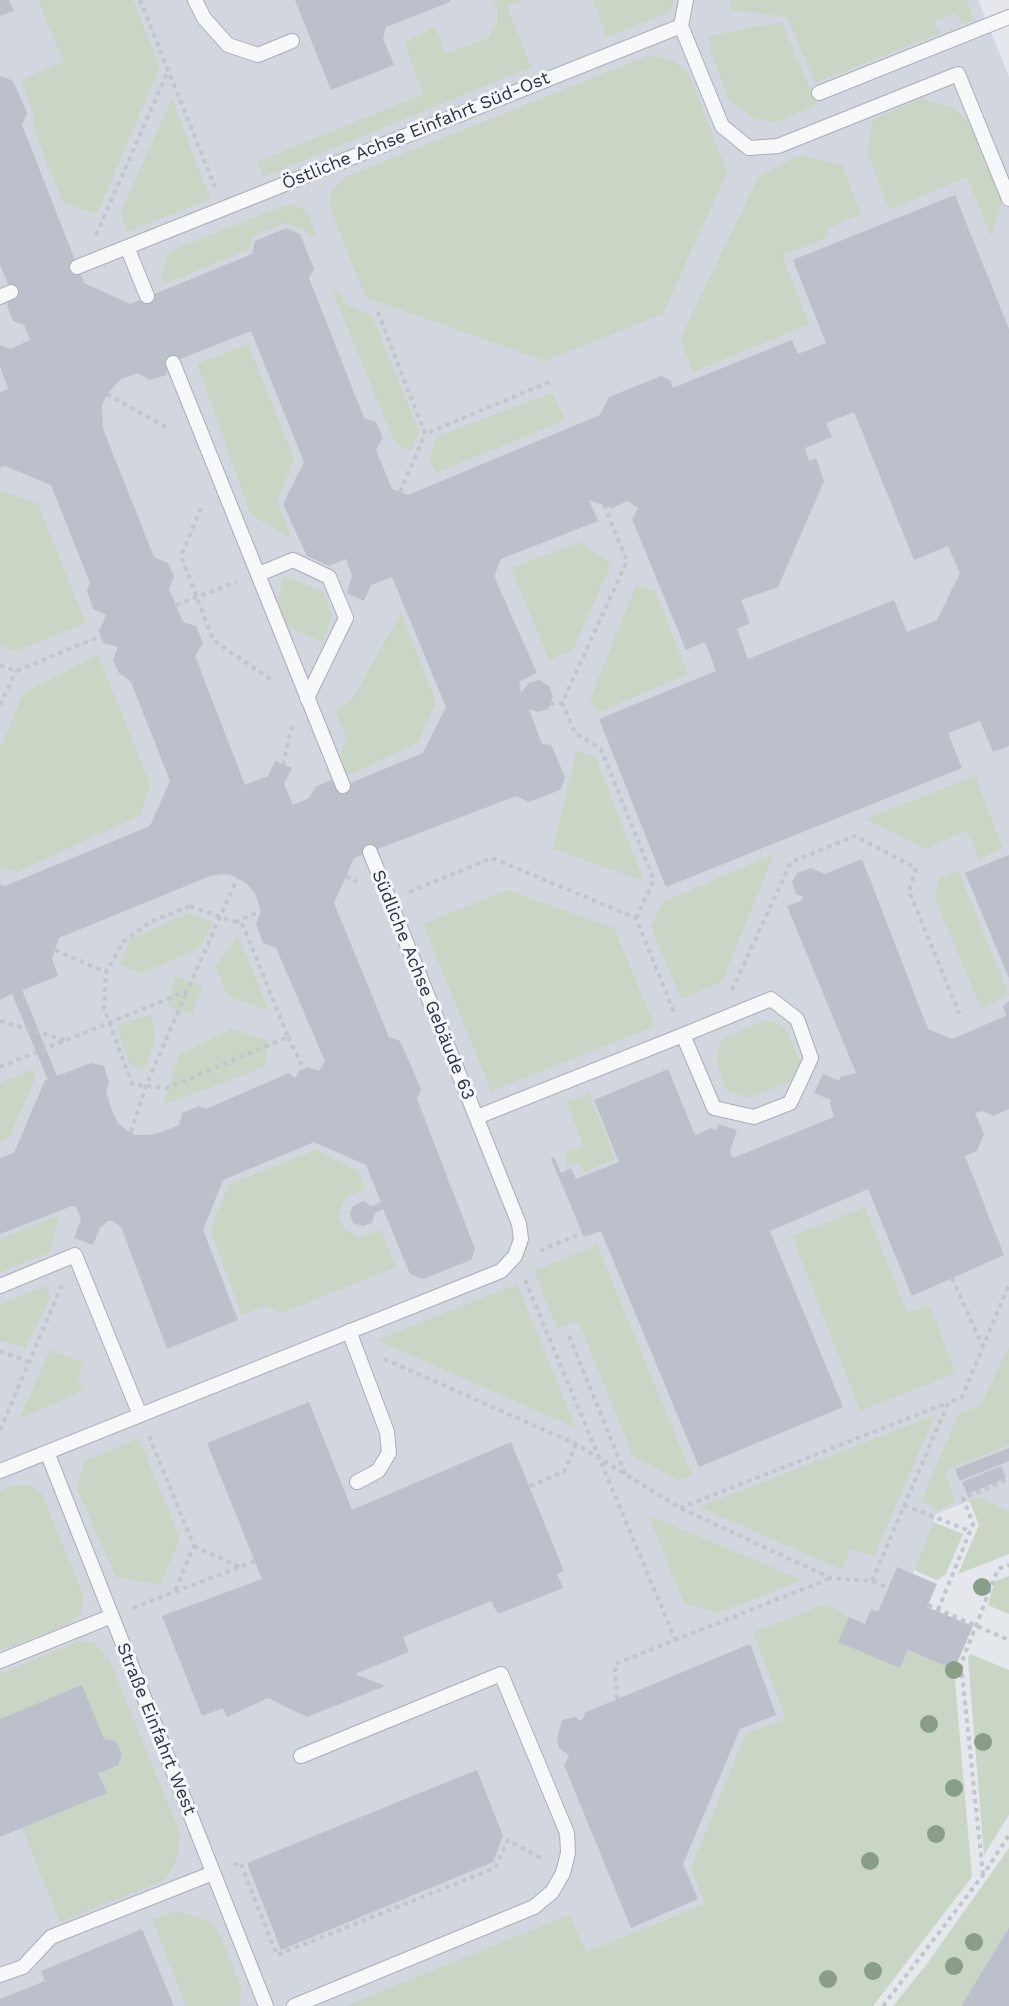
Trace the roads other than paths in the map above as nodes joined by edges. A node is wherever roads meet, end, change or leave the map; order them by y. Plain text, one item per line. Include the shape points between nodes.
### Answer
1 (195, 0) edge
2 (686, 0) edge
3 (1009, 17) edge
4 (681, 26) junction
5 (292, 41) dead end
6 (819, 93) dead end
7 (1009, 199) edge
8 (127, 247) junction
9 (77, 267) dead end
10 (147, 296) dead end
11 (173, 363) dead end
12 (259, 574) junction
13 (307, 699) junction
14 (343, 786) dead end
15 (370, 852) dead end
16 (683, 1035) junction
17 (477, 1117) junction
18 (0, 1286) edge
19 (349, 1331) junction
20 (140, 1415) junction
21 (47, 1452) junction
22 (0, 1471) edge
23 (357, 1482) dead end
24 (112, 1616) junction
25 (0, 1661) edge
26 (301, 1756) dead end
27 (213, 1873) junction
28 (0, 1975) edge
29 (266, 2006) edge
30 (294, 2006) edge

1 - 5 lane via 204,18 228,45 258,55
2 - 4 lane
3 - 6 lane
4 - 7 lane via 722,126 749,148 778,146 958,74
4 - 8 lane, Östliche Achse Einfahrt Süd-Ost
8 - 9 lane, Östliche Achse Einfahrt Süd-Ost
8 - 10 lane
11 - 12 lane
12 - 13 lane
12 - 13 lane via 294,560 329,577 346,618
13 - 14 lane
15 - 17 lane, Südliche Achse Gebäude 63
16 - 16 lane via 714,1108 754,1117 790,1103 811,1058 797,1019 771,999
16 - 17 lane
17 - 19 lane, Südliche Achse Gebäude 63 via 519,1224 521,1239 514,1256 501,1270
18 - 20 lane via 75,1255
19 - 20 lane
19 - 23 lane via 387,1432 389,1453 378,1471
20 - 21 lane
21 - 22 lane
21 - 24 lane, Straße Einfahrt West
24 - 25 lane
24 - 27 lane, Straße Einfahrt West
26 - 30 lane via 501,1674 567,1833 568,1853 552,1892 534,1907
27 - 28 lane via 51,1937 23,1967
27 - 29 lane, Straße Einfahrt West

